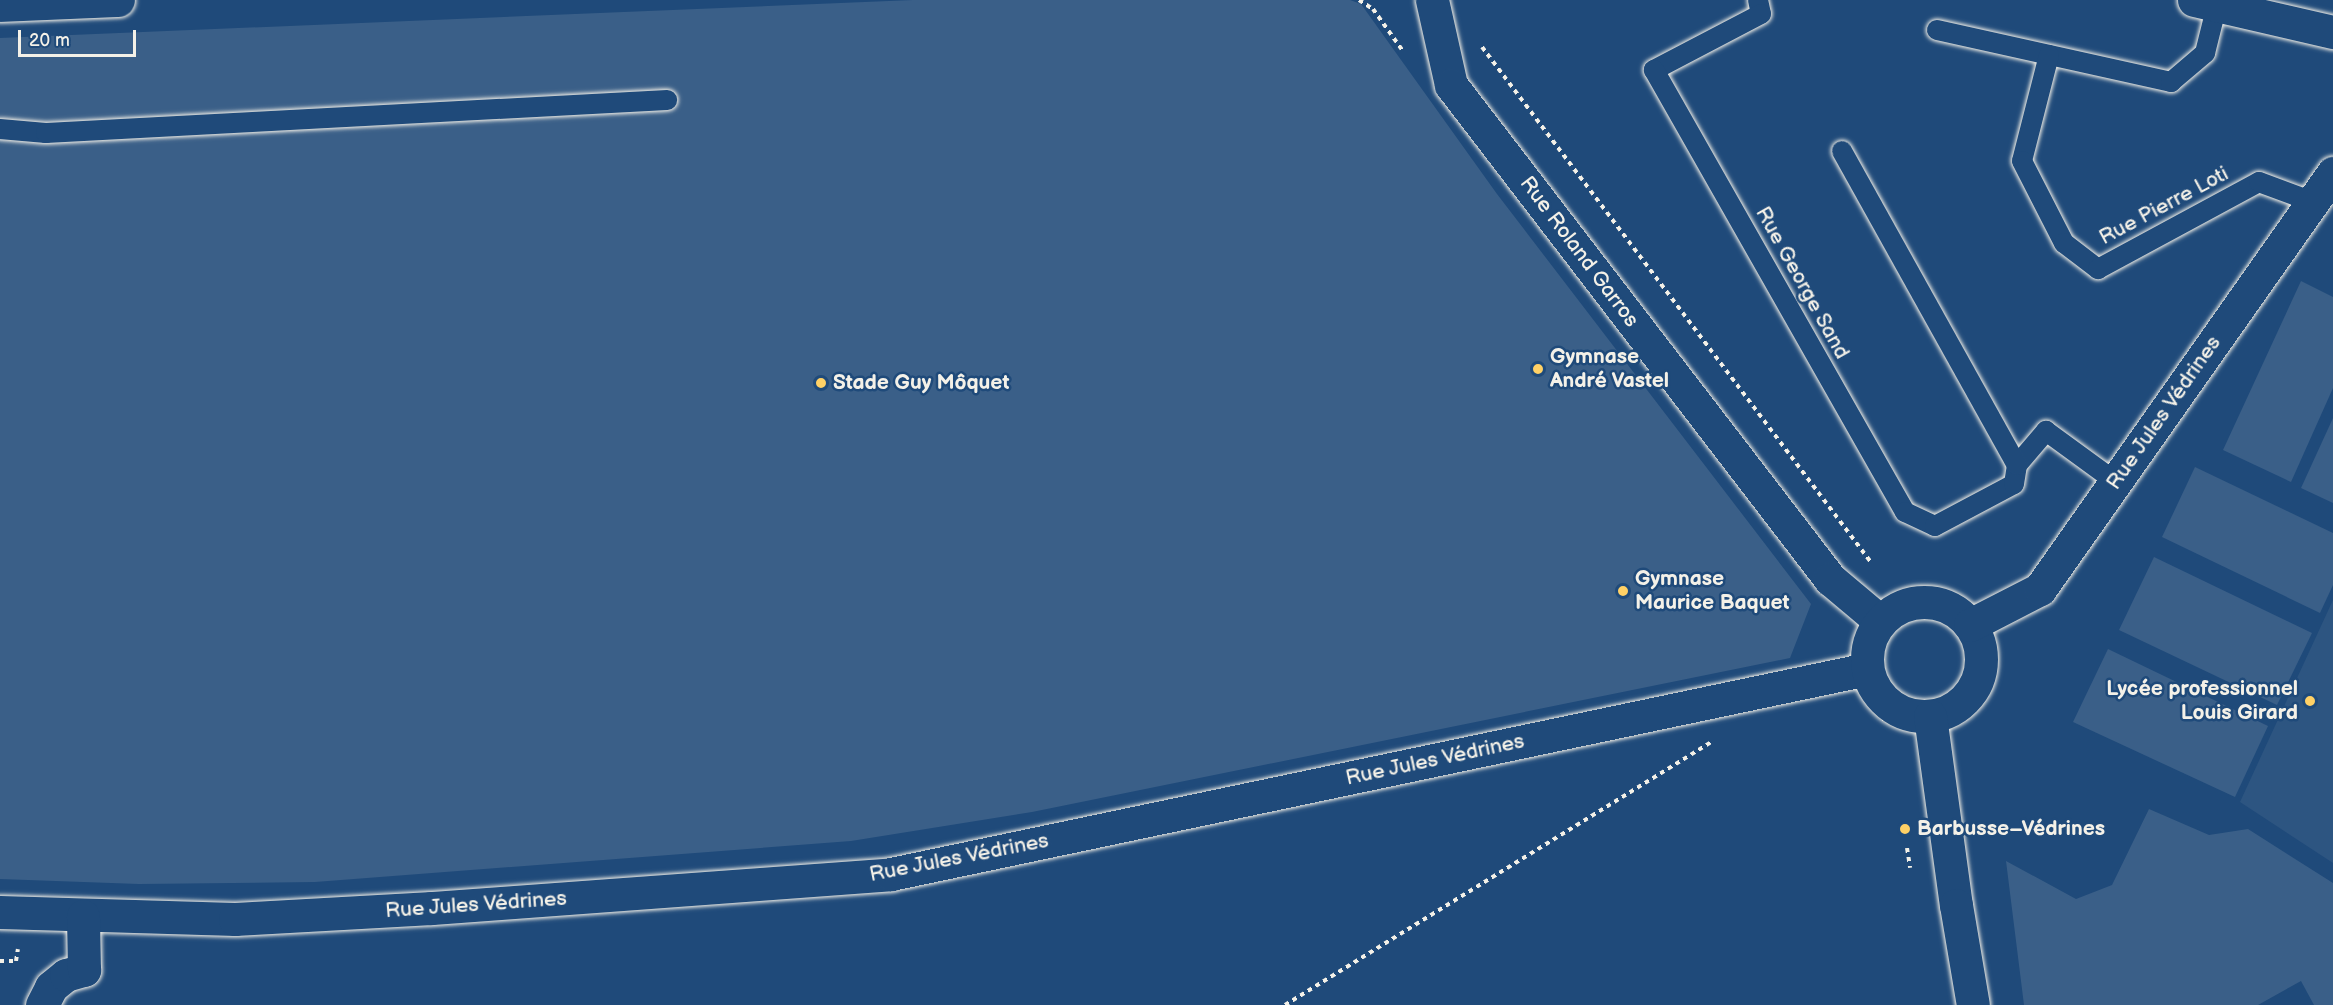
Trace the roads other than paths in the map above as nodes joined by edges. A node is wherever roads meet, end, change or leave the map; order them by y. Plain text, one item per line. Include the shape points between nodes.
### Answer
1 (118, 0) edge
2 (1432, 0) edge
3 (1758, 0) edge
4 (2205, 3) edge
5 (0, 5) edge
6 (1937, 30) dead end
7 (2333, 32) edge
8 (2049, 55) junction
9 (667, 100) dead end
10 (0, 129) edge
11 (1842, 150) dead end
12 (2333, 173) edge
13 (2313, 202) junction
14 (2017, 465) junction
15 (2116, 482) junction
16 (1890, 613) junction
17 (1971, 625) junction
18 (1867, 669) junction
19 (1930, 716) junction
20 (0, 912) edge
21 (83, 916) junction
22 (42, 1005) edge
23 (1973, 1005) edge

1 - 5 street
2 - 16 street, Rue Roland Garros via 1452,85 1830,579
3 - 14 lane, Rue George Sand via 1761,14 1654,70 1905,512 1935,526 2014,484
4 - 7 street
4 - 8 lane via 2205,53 2171,82
6 - 8 lane
8 - 13 lane, Rue Pierre Loti via 2022,161 2064,243 2098,269 2259,182
9 - 10 lane via 46,133
11 - 14 lane
12 - 13 street, Rue Jules Védrines
13 - 15 street, Rue Jules Védrines
14 - 15 lane, Rue George Sand via 2046,431
15 - 17 street, Rue Jules Védrines via 2040,589
16 - 17 street via 1925,601 1944,604
16 - 18 street via 1869,641
17 - 19 street via 1981,649 1978,679 1968,696 1953,709
18 - 19 street via 1886,712
18 - 21 street, Rue Jules Védrines via 891,874 235,919
19 - 23 street
20 - 21 street, Rue Jules Védrines
21 - 22 street via 84,970 66,975 51,987

